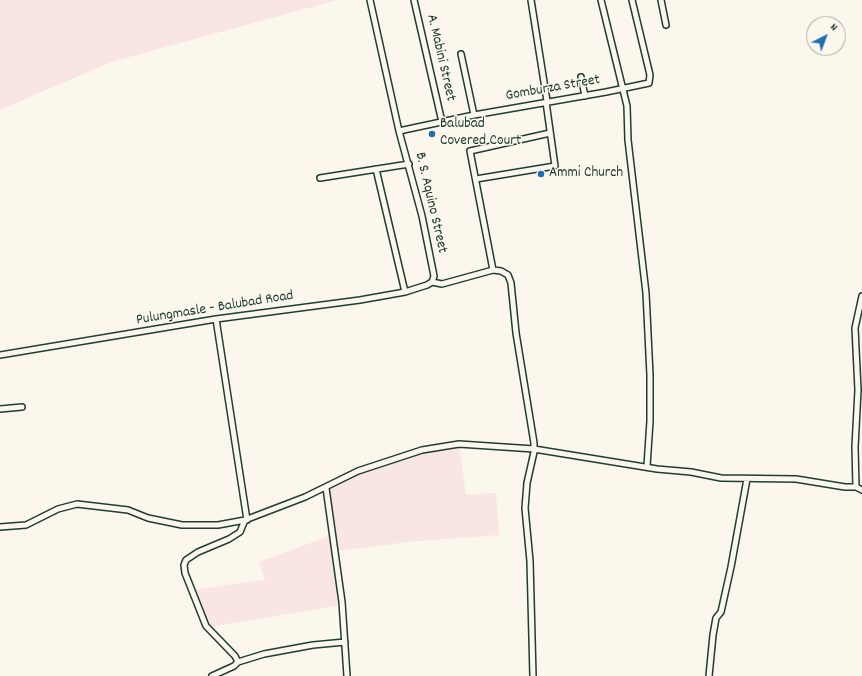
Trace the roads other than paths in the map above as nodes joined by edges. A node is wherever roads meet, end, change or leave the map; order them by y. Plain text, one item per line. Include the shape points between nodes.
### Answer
1 (370, 0) edge
2 (414, 0) edge
3 (531, 0) edge
4 (601, 0) edge
5 (632, 0) edge
6 (661, 0) edge
7 (666, 25) dead end
8 (461, 54) dead end
9 (581, 77) dead end
10 (622, 88) junction
11 (585, 96) junction
12 (546, 102) junction
13 (474, 115) junction
14 (442, 122) junction
15 (399, 131) junction
16 (550, 133) junction
17 (409, 164) junction
18 (376, 169) junction
19 (320, 178) dead end
20 (476, 180) junction
21 (493, 270) junction
22 (432, 282) junction
23 (405, 292) junction
24 (862, 296) edge
25 (216, 319) junction
26 (0, 355) edge
27 (22, 407) dead end
28 (0, 409) edge
29 (534, 449) junction
30 (647, 466) junction
31 (746, 478) junction
32 (856, 487) junction
33 (326, 488) junction
34 (862, 490) edge
35 (246, 520) junction
36 (0, 526) edge
37 (345, 642) junction
38 (238, 662) junction
39 (212, 676) edge
40 (347, 676) edge
41 (532, 676) edge
42 (709, 676) edge

1 - 15 street, B. S. Aquino Street
2 - 14 street, A. Mabini Street
3 - 12 street
4 - 10 street, Gomburza Street
5 - 10 street via 650,75 649,83
6 - 7 street
8 - 13 street
9 - 11 street
10 - 11 street, Gomburza Street
10 - 30 street via 627,106 628,140 646,293 650,382
11 - 12 street, Gomburza Street
12 - 13 street, Gomburza Street
12 - 16 street
13 - 14 street, Gomburza Street
14 - 15 street, Gomburza Street
15 - 17 street, B. S. Aquino Street
16 - 20 street via 470,151
16 - 20 street via 555,166
17 - 18 street
17 - 22 street, B. S. Aquino Street via 434,276
18 - 19 street
18 - 23 street
20 - 21 street
21 - 22 street, Pulungmasle - Balubad Road via 442,284
21 - 29 street via 508,275 511,283
22 - 23 street, Pulungmasle - Balubad Road
23 - 25 street, Pulungmasle - Balubad Road
24 - 32 street via 855,328 858,390
25 - 26 street, Pulungmasle - Balubad Road
25 - 35 street
27 - 28 street
29 - 30 street
29 - 33 street via 459,444 442,446 404,455 358,471
29 - 41 street via 525,508 530,561
30 - 31 street via 721,478
31 - 32 street via 796,479
31 - 42 street via 731,567 712,635
32 - 34 street
33 - 35 street
33 - 37 street via 338,567
35 - 36 street via 218,525 182,526 128,510 77,504 58,509 26,525
35 - 38 street via 240,532 198,552 186,560 184,565 206,626
37 - 38 street via 275,652
37 - 40 street
38 - 39 street

